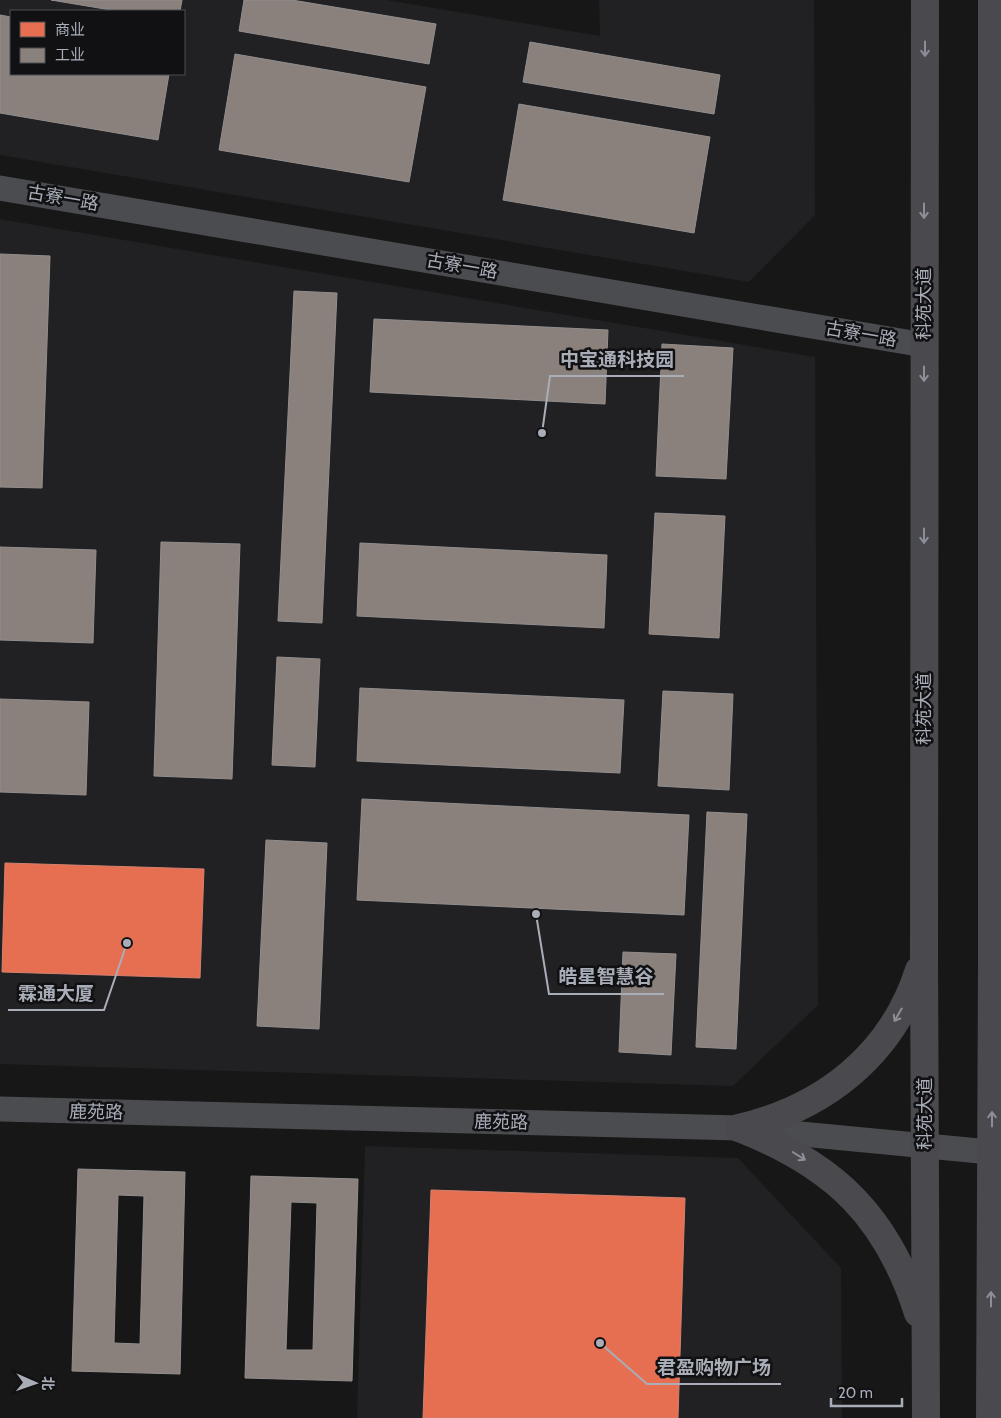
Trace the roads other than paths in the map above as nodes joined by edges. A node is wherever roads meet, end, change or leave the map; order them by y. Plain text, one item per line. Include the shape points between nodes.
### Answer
1 (925, 0) edge
2 (992, 0) edge
3 (0, 188) edge
4 (924, 345) junction
5 (924, 955) junction
6 (992, 966) junction
7 (1001, 1020) edge
8 (0, 1109) edge
9 (739, 1128) junction
10 (925, 1146) junction
11 (996, 1153) edge
12 (1001, 1330) edge
13 (925, 1347) junction
14 (991, 1362) junction
15 (926, 1418) edge
16 (990, 1418) edge

1 -> 4 street, 科苑大道
2 - 6 street
3 - 4 street, 古寮一路
4 -> 5 street, 科苑大道
5 -> 9 street via 905,1004 859,1067 807,1104 766,1122
5 - 10 street, 科苑大道
6 - 7 street
11 -> 6 street
8 - 9 street, 鹿苑路
9 - 10 street, 鹿苑路
9 -> 13 street via 820,1169 864,1210 898,1261 910,1288
10 - 11 street, 鹿苑路
10 - 13 street, 科苑大道
14 -> 11 street
12 - 14 street
13 - 15 street, 科苑大道
14 - 16 street

